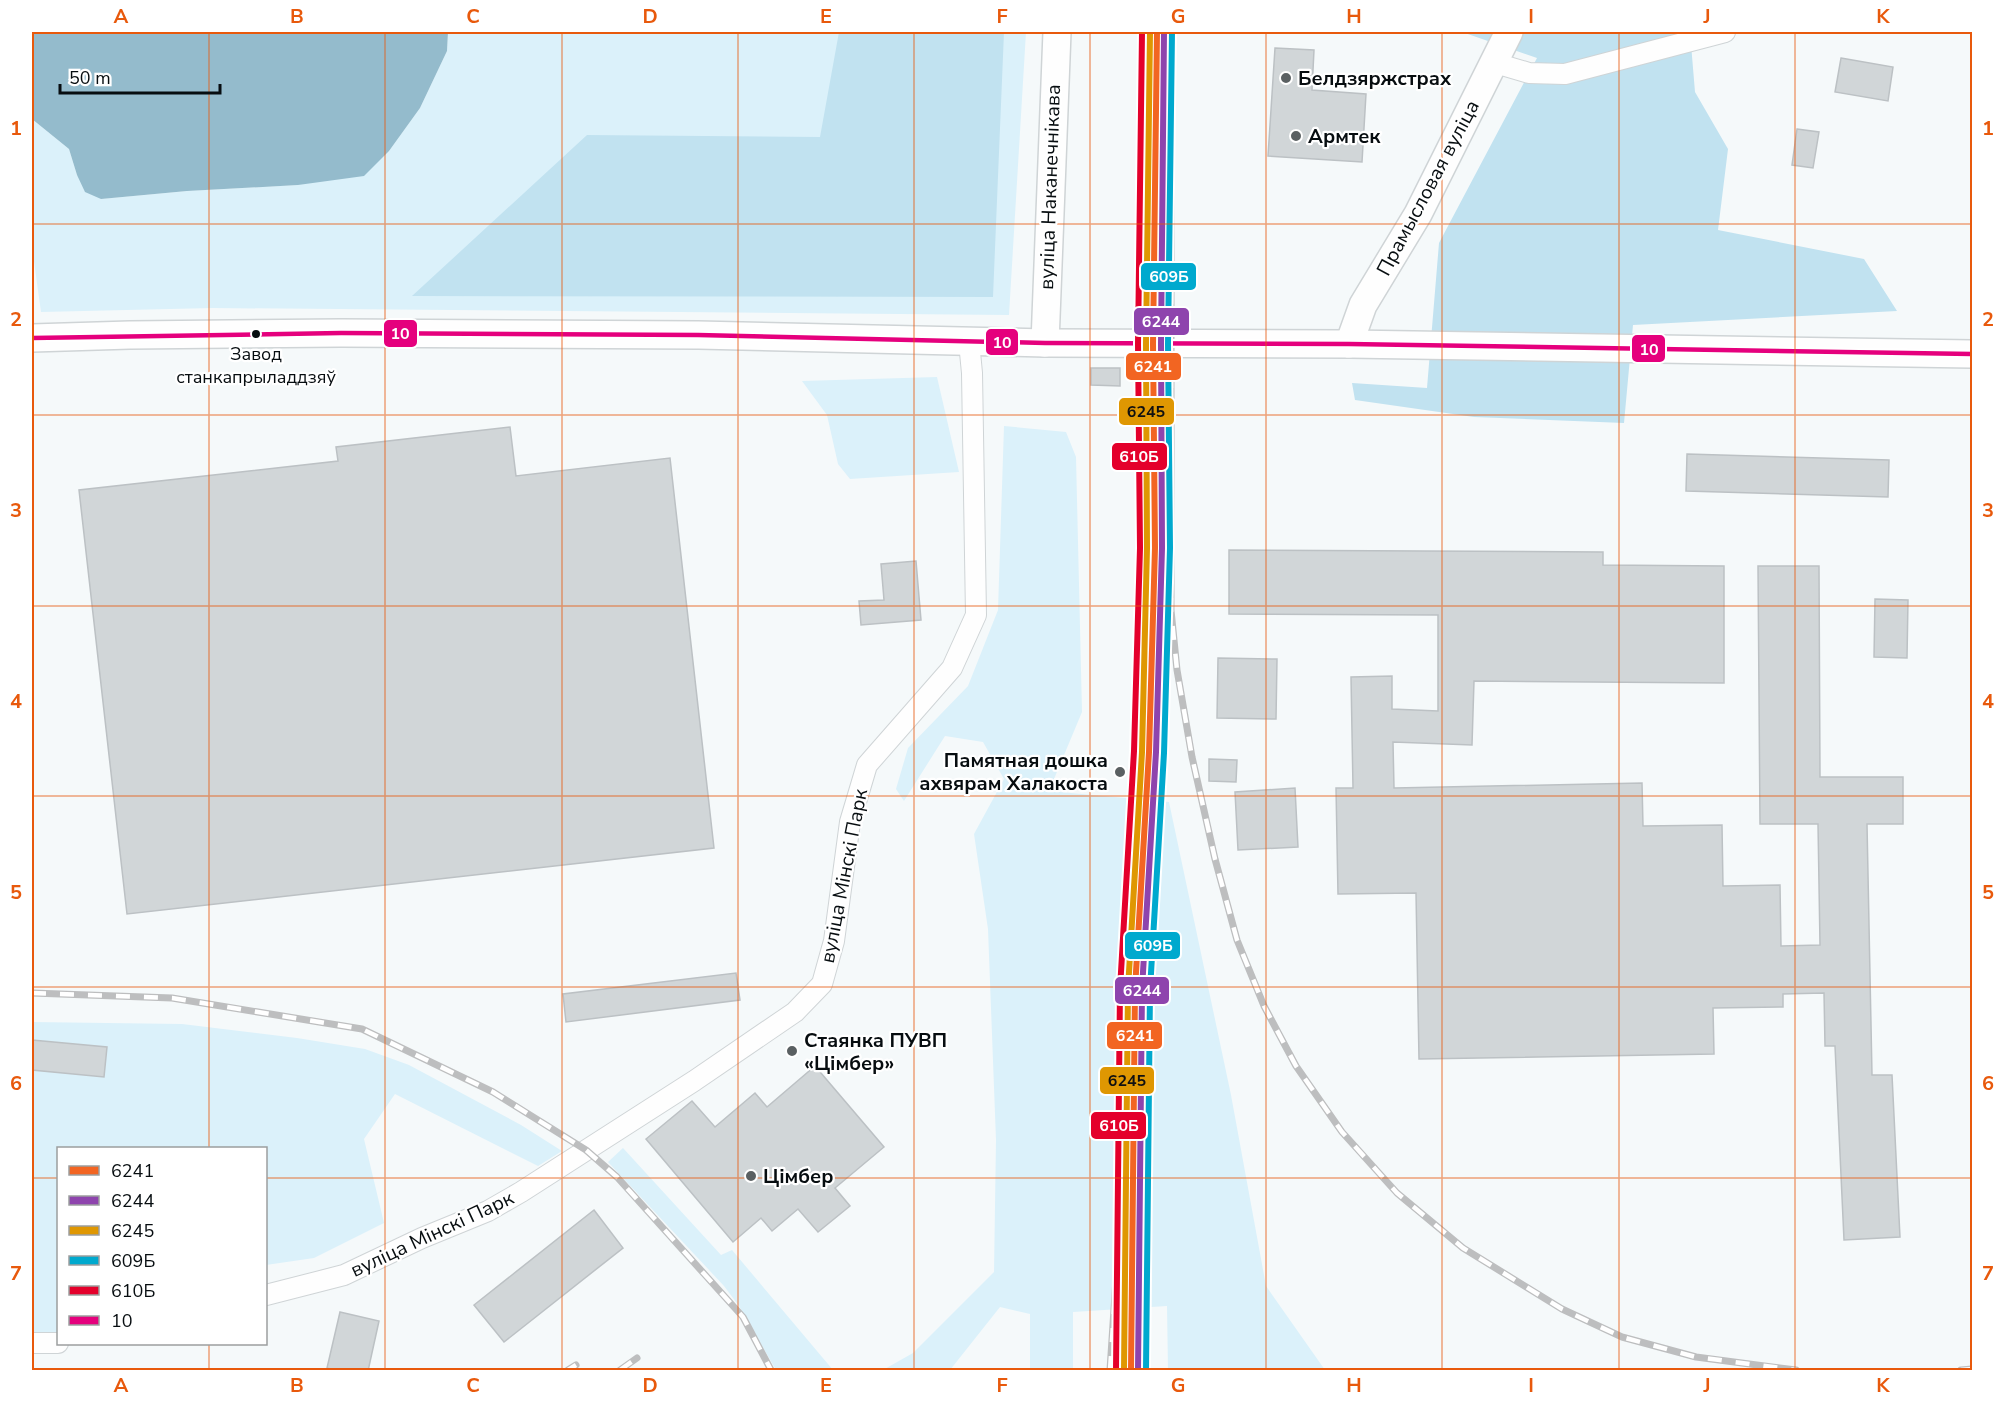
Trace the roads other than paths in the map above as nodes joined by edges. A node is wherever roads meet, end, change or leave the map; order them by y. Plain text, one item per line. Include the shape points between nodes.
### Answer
1 (1057, 32) edge
2 (1509, 32) edge
3 (1725, 32) edge
4 (1495, 63) junction
5 (32, 338) edge
6 (969, 342) junction
7 (1045, 343) junction
8 (1349, 344) junction
9 (1972, 354) edge
10 (267, 1295) edge
11 (32, 1343) edge
12 (57, 1343) edge

1 - 7 main road, вуліца Наканечнікава
2 - 4 main road, Прамысловая вуліца
3 - 4 street via 1565,75 1529,73
4 - 8 main road, Прамысловая вуліца via 1418,214 1363,305
5 - 6 main road via 353,333 698,335
6 - 7 main road
6 - 10 street, вуліца Мінскі Парк via 976,615 952,668 867,765 850,822 834,941 822,984 795,1012 694,1082 488,1211 344,1275
7 - 8 main road
8 - 9 main road
11 - 12 street

